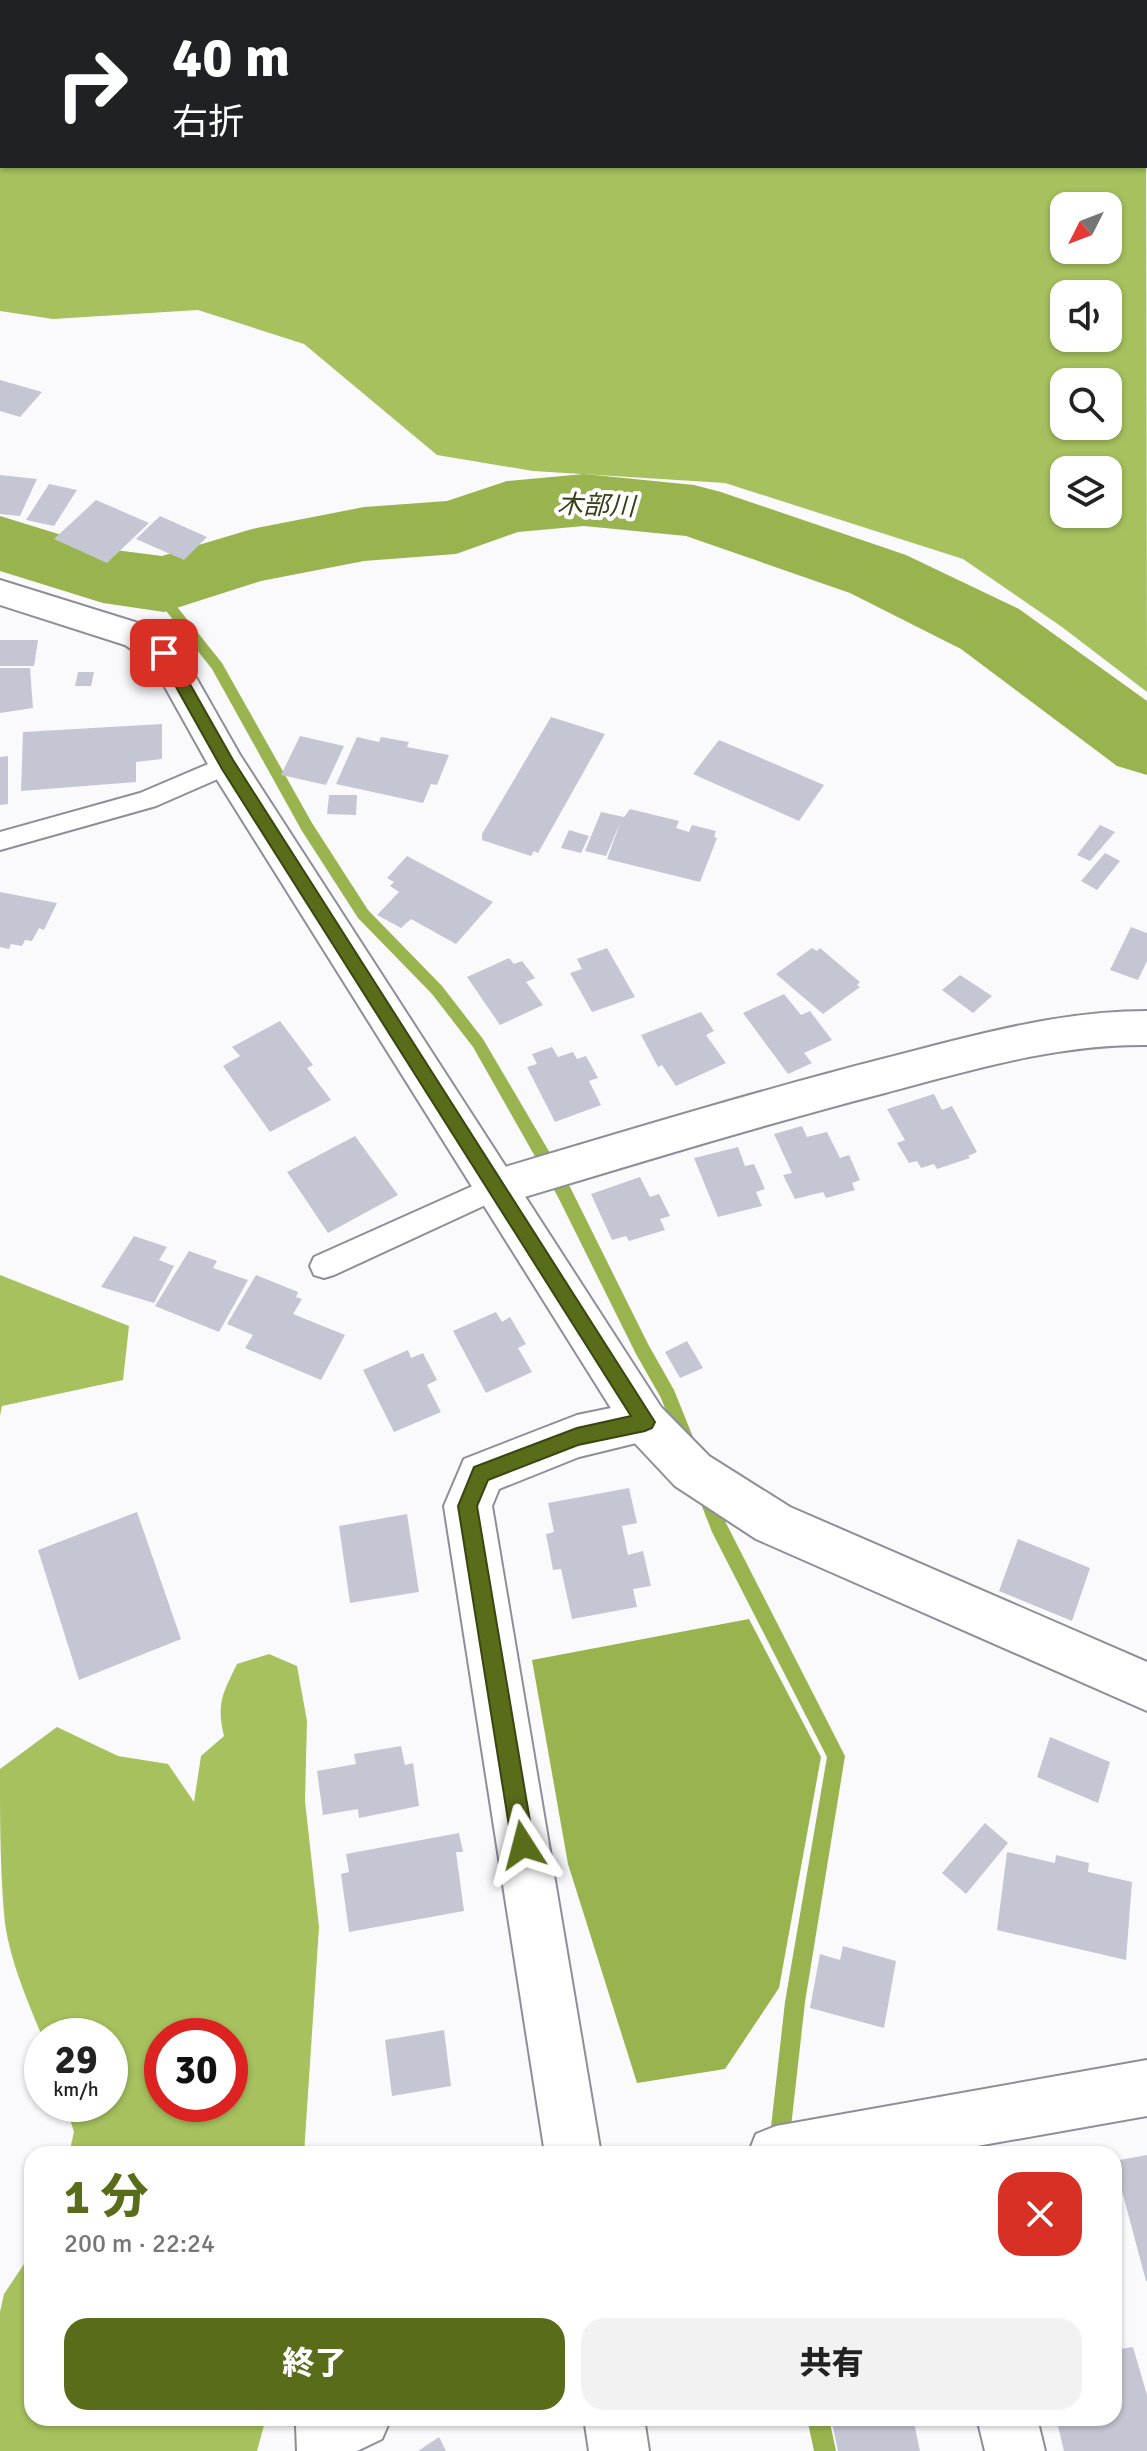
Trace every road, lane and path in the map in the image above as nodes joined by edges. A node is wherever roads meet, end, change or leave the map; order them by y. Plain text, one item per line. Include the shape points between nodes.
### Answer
1 (0, 592) edge
2 (227, 765) junction
3 (0, 841) edge
4 (1147, 1028) edge
5 (495, 1188) junction
6 (324, 1266) dead end
7 (645, 1422) junction
8 (1147, 1687) edge
9 (1147, 2088) edge
10 (936, 2140) edge
11 (572, 2146) edge
12 (867, 2146) edge
13 (326, 2426) edge
14 (615, 2426) edge
15 (1009, 2426) edge
16 (327, 2451) edge
17 (619, 2451) edge
18 (1015, 2451) edge

1 - 2 street via 138,636 164,653
2 - 3 lane via 147,800
2 - 5 street
4 - 5 street via 1041,1036 752,1110
5 - 6 lane
5 - 7 street
7 - 8 street via 692,1471 773,1523
7 - 11 street via 577,1436 481,1474 468,1506
9 - 10 street
10 - 12 street
13 - 16 street
14 - 17 street
15 - 18 street

